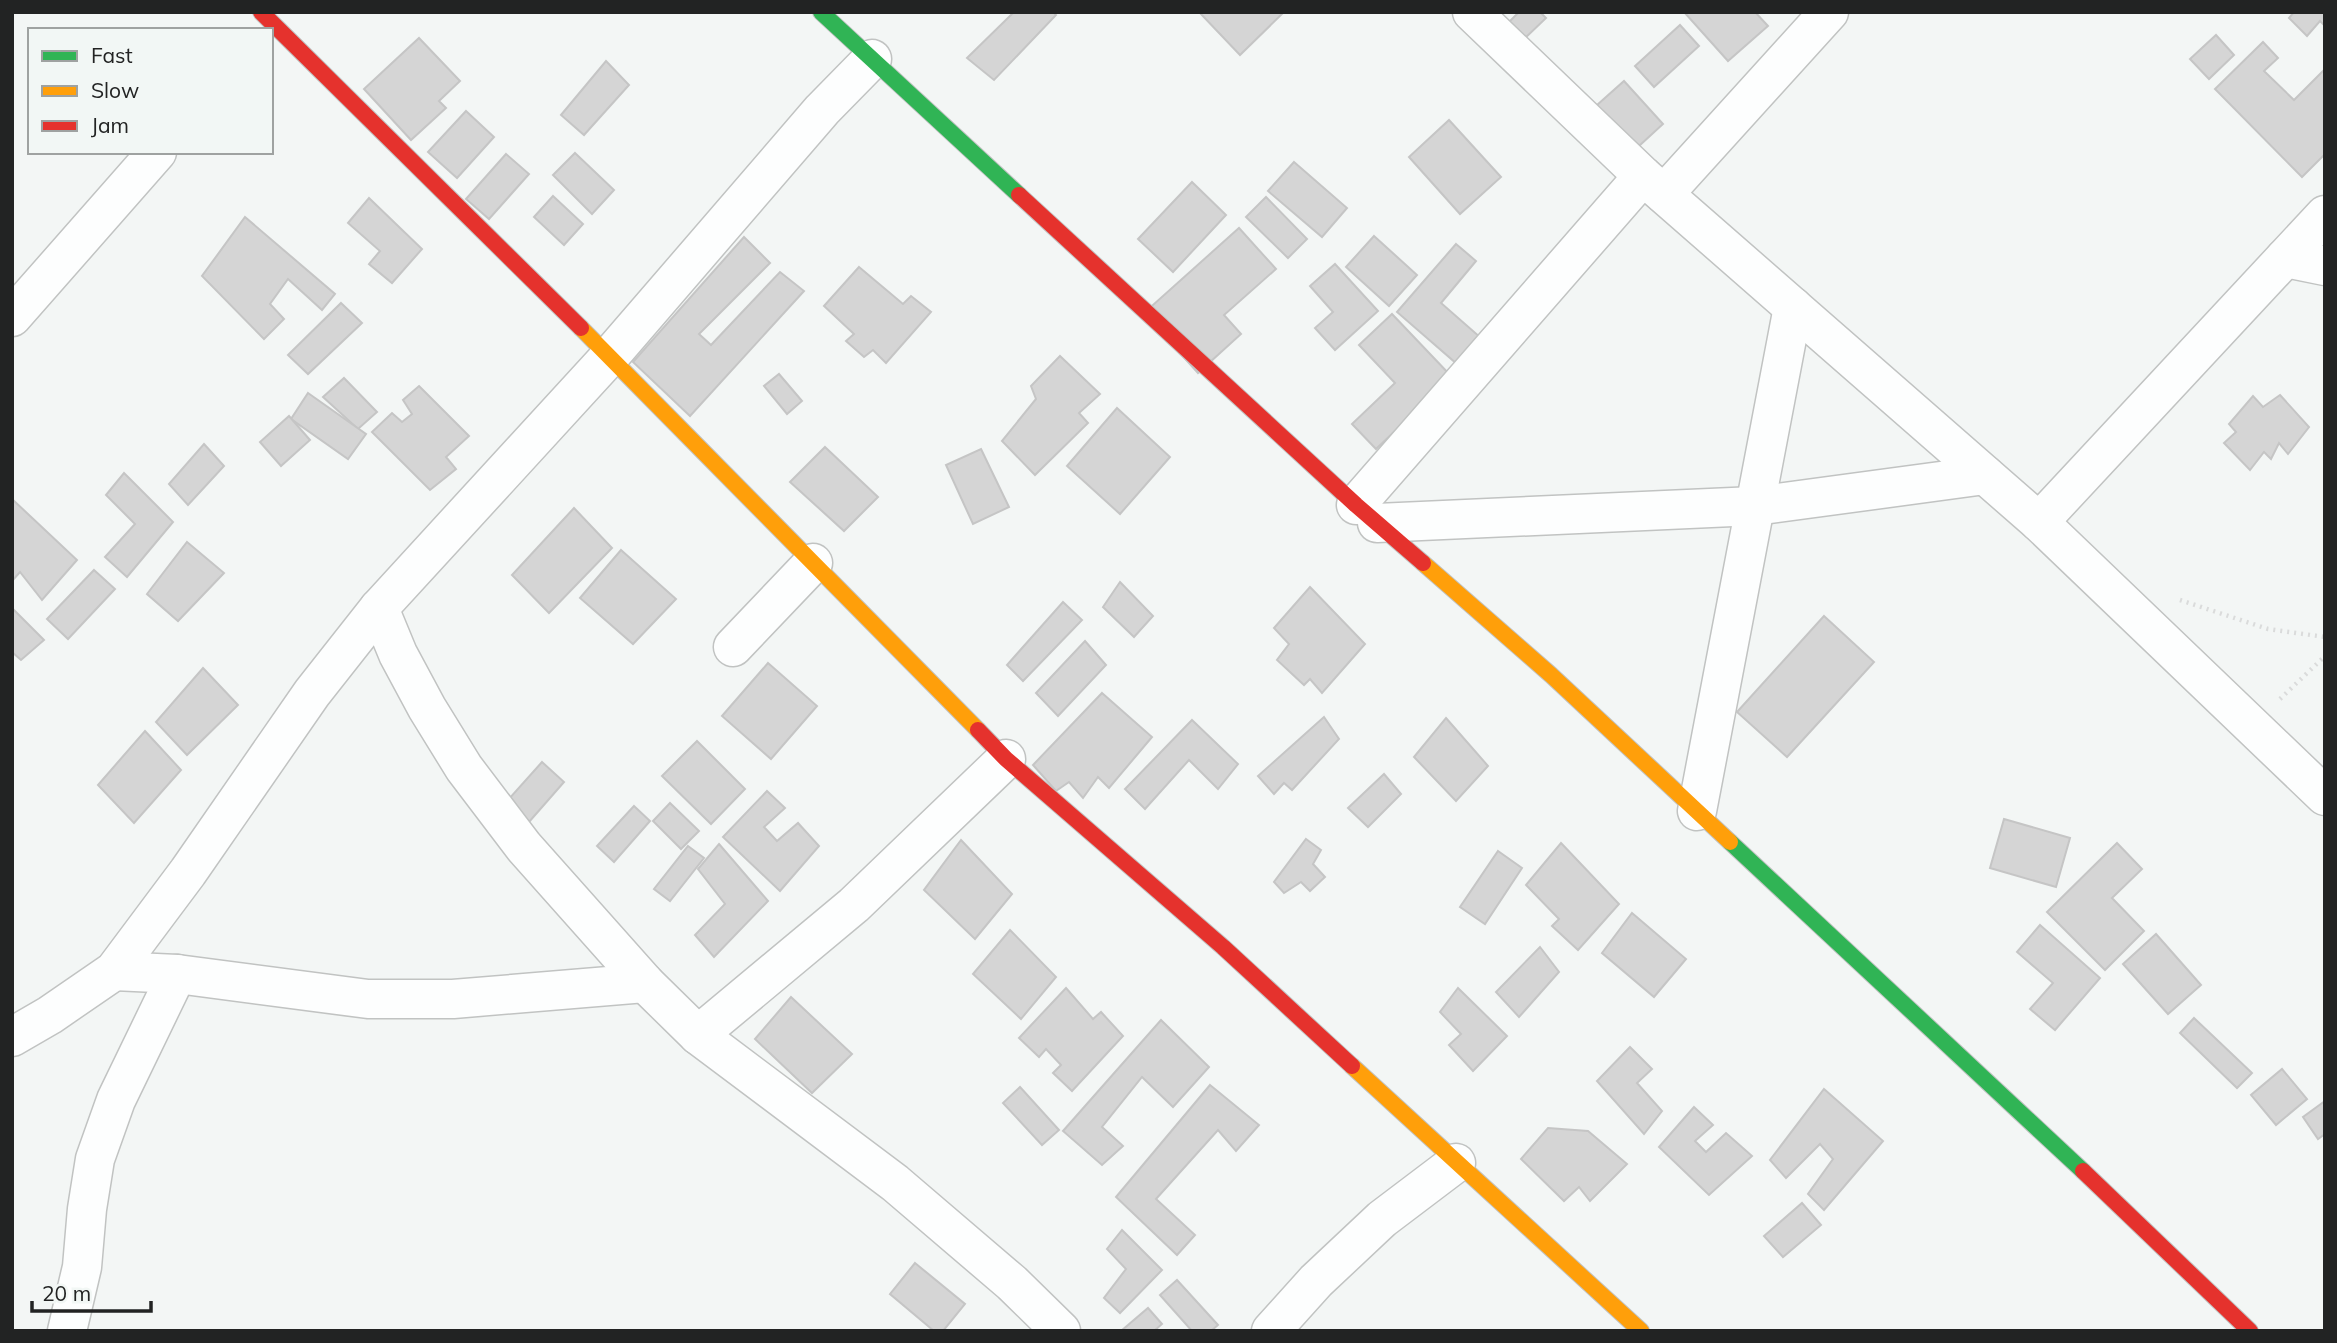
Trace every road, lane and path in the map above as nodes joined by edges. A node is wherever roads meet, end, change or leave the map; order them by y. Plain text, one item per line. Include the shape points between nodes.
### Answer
1 (821, 12) edge
2 (1472, 12) edge
3 (1829, 12) edge
4 (269, 19) edge
5 (872, 59) junction
6 (155, 154) edge
7 (1653, 185) junction
8 (2325, 215) edge
9 (2285, 257) junction
10 (2325, 267) edge
11 (1793, 307) junction
12 (12, 317) edge
13 (610, 356) junction
14 (1985, 475) junction
15 (1755, 506) junction
16 (1367, 514) junction
17 (2039, 522) junction
18 (813, 563) junction
19 (2175, 599) dead end
20 (379, 608) junction
21 (2325, 637) edge
22 (733, 647) dead end
23 (2325, 656) edge
24 (2253, 727) junction
25 (1006, 759) junction
26 (2325, 796) edge
27 (1698, 811) junction
28 (114, 971) junction
29 (177, 974) junction
30 (645, 983) junction
31 (698, 1035) junction
32 (12, 1037) edge
33 (1456, 1163) junction
34 (67, 1331) edge
35 (1061, 1331) edge
36 (1271, 1331) edge
37 (1641, 1331) edge
38 (2250, 1331) edge

1 - 5 street
2 - 7 street
3 - 7 street
4 - 13 street
5 - 13 street via 821,110
5 - 16 street
6 - 12 street
7 - 11 street
7 - 16 street
8 - 9 street
9 - 10 street
9 - 17 street
11 - 14 street
11 - 15 street
13 - 18 street
13 - 20 street
14 - 15 street
14 - 17 street
15 - 16 street
15 - 27 street
16 - 27 street
17 - 24 street
18 - 22 street
18 - 25 street
19 - 21 path via 2269,629
20 - 28 street via 312,693
20 - 30 street via 398,654 464,768 524,847
23 - 24 path
24 - 26 street
25 - 31 street via 854,905
25 - 33 street via 1223,947
27 - 38 street
28 - 29 street
28 - 32 street
29 - 30 street via 368,999 453,999
29 - 34 street via 116,1100 95,1159 82,1266
30 - 31 street
31 - 35 street via 895,1182
33 - 36 street via 1382,1219
33 - 37 street

